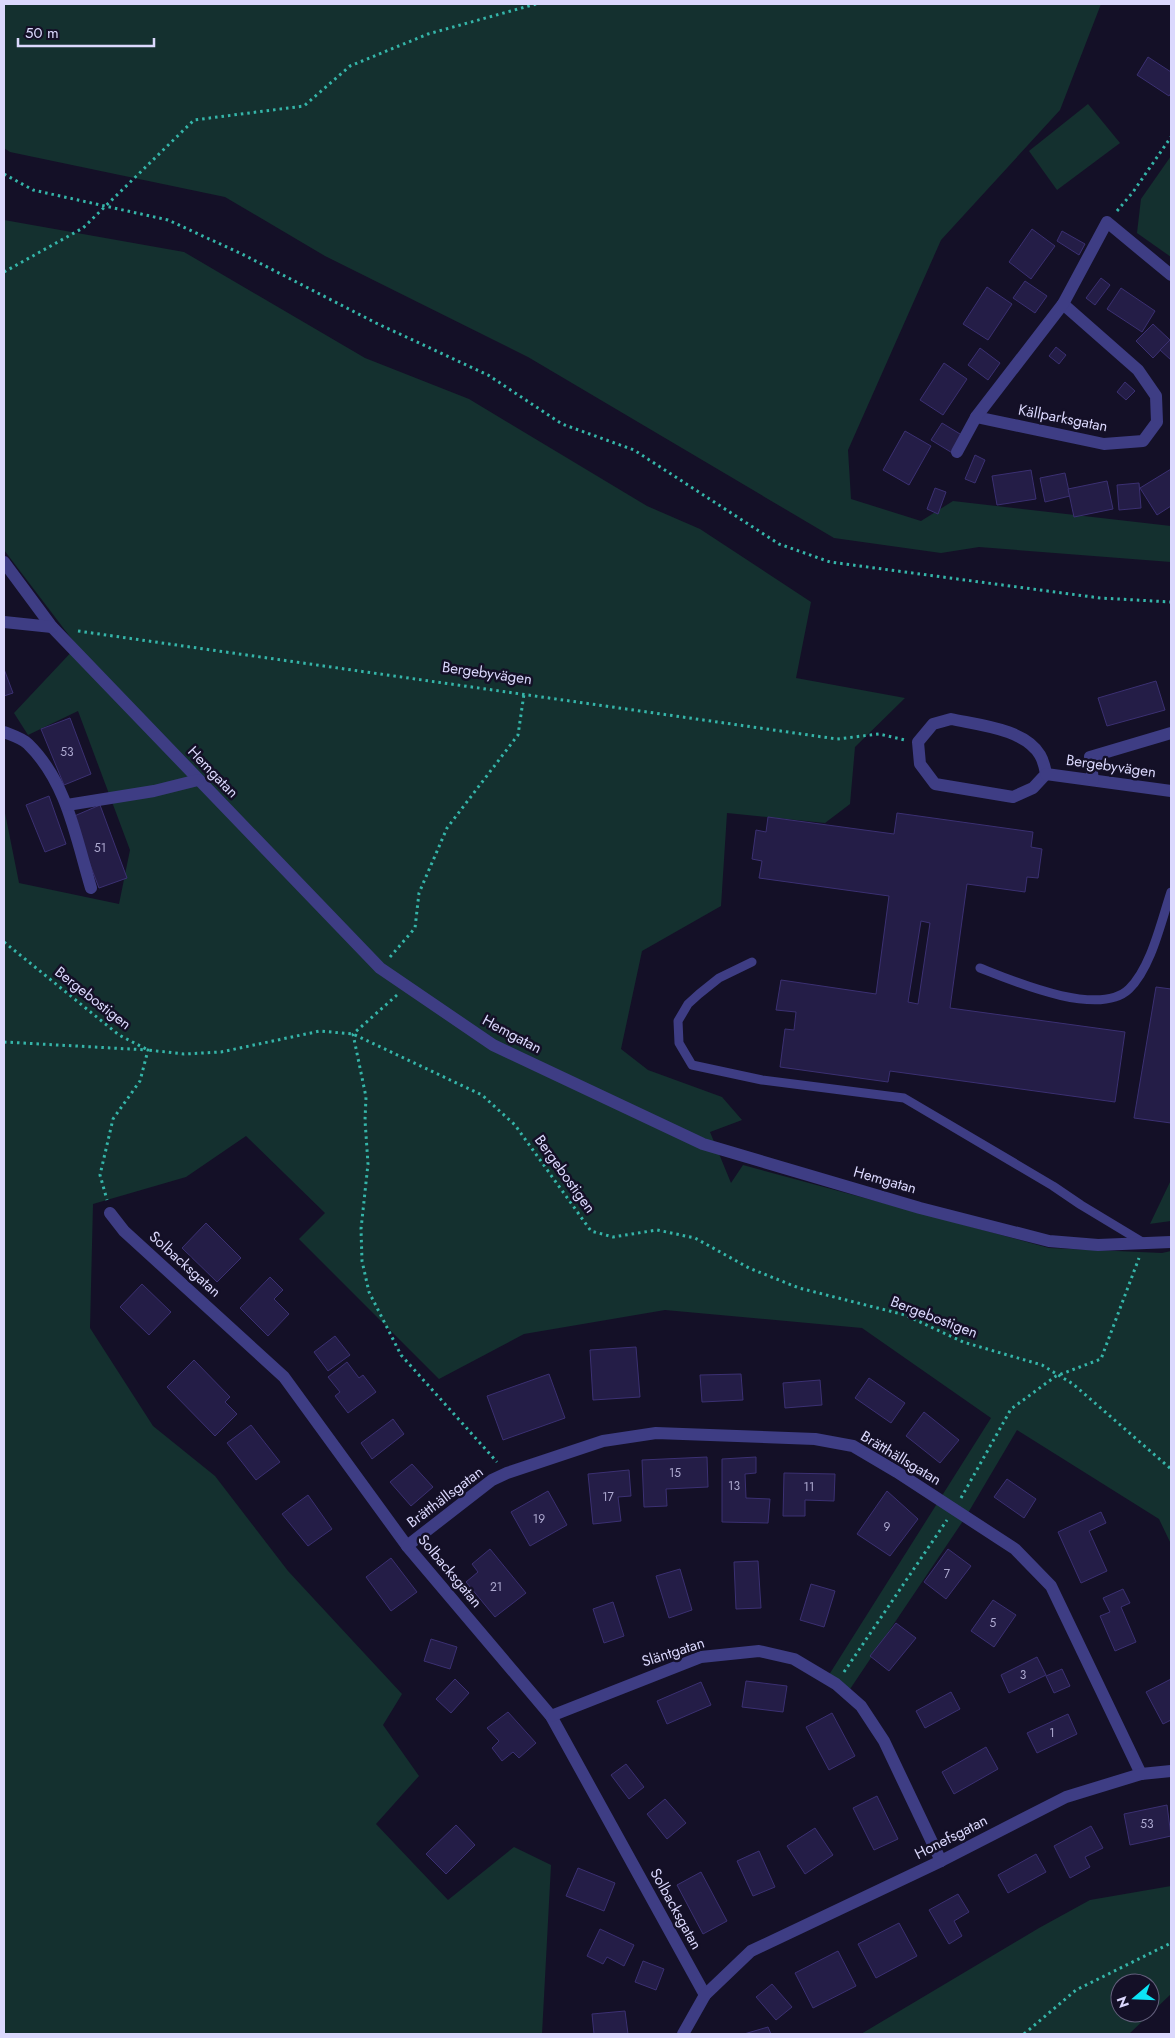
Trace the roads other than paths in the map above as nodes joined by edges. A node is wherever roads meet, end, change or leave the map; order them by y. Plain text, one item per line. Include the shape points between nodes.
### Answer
1 (1171, 275) edge
2 (1063, 304) junction
3 (976, 417) junction
4 (958, 452) dead end
5 (4, 562) edge
6 (4, 622) edge
7 (52, 627) junction
8 (4, 732) edge
9 (1171, 733) edge
10 (1046, 774) junction
11 (198, 780) junction
12 (1093, 780) junction
13 (1171, 791) edge
14 (67, 805) junction
15 (91, 888) dead end
16 (1171, 892) edge
17 (752, 962) dead end
18 (980, 968) dead end
19 (110, 1213) road end
20 (1171, 1242) edge
21 (1144, 1243) junction
22 (407, 1546) junction
23 (551, 1716) junction
24 (1171, 1771) edge
25 (1141, 1774) junction
26 (941, 1861) junction
27 (705, 1995) junction
28 (683, 2034) edge

1 - 2 street via 1107,222
2 - 3 street
2 - 3 street, Källparksgatan via 1138,370 1156,396 1157,422 1143,441 1104,444
3 - 4 street
5 - 7 street, Hemgatan
6 - 7 street
7 - 11 street, Hemgatan
8 - 14 street via 27,742 53,776
9 - 12 street via 1090,757
10 - 10 street via 1040,755 1023,737 991,728 951,719 933,724 918,742 920,764 935,784 1013,797 1033,788
10 - 12 street, Bergebyvägen
11 - 14 street via 154,791
11 - 21 street, Hemgatan via 380,968 493,1045 703,1144 920,1208 1049,1241 1098,1245
12 - 13 street, Bergebyvägen
14 - 15 street
16 - 18 lane via 1148,962 1128,990 1108,1000 1082,999 1033,989
17 - 21 lane via 719,978 684,1010 678,1021 679,1044 692,1065 762,1080 904,1098
19 - 22 street, Solbacksgatan via 124,1231 284,1377
20 - 21 street, Hemgatan
22 - 23 street, Solbacksgatan
22 - 25 street, Brätthällsgatan via 492,1480 602,1441 656,1433 815,1439 852,1446 1014,1550 1052,1586
23 - 26 street, Släntgatan via 701,1657 759,1651 794,1659 836,1684 860,1706 884,1741
23 - 27 street, Solbacksgatan
24 - 25 street, Honefsgatan
25 - 26 street, Honefsgatan via 1066,1797
26 - 27 street, Honefsgatan via 751,1951
27 - 28 street

